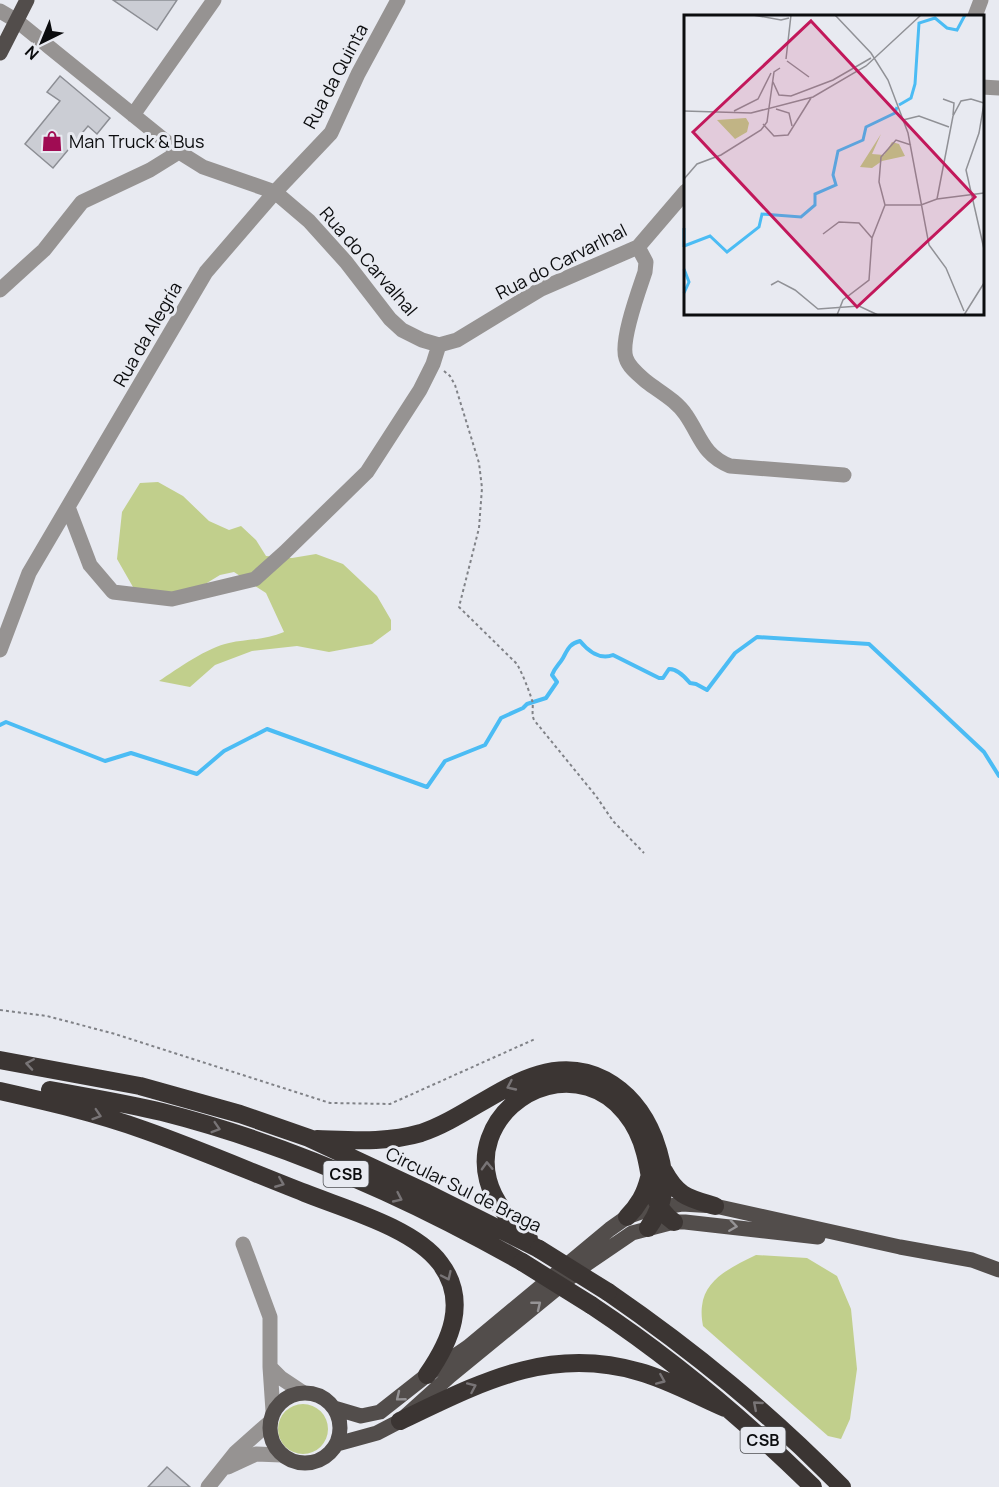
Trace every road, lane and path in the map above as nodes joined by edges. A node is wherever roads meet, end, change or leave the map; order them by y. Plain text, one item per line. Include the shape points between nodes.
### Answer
1 (27, 0) edge
2 (214, 0) edge
3 (398, 0) edge
4 (981, 0) edge
5 (0, 11) edge
6 (975, 15) edge
7 (17, 21) junction
8 (0, 53) edge
9 (984, 87) edge
10 (999, 88) edge
11 (133, 116) junction
12 (179, 152) junction
13 (275, 192) junction
14 (684, 193) edge
15 (638, 247) junction
16 (0, 290) edge
17 (439, 345) junction
18 (433, 364) junction
19 (844, 475) dead end
20 (68, 507) junction
21 (0, 650) edge
22 (644, 853) dead end
23 (0, 1010) edge
24 (535, 1039) dead end
25 (0, 1059) edge
26 (0, 1080) edge
27 (0, 1091) edge
28 (309, 1138) junction
29 (655, 1172) junction
30 (715, 1206) junction
31 (659, 1208) junction
32 (627, 1217) junction
33 (674, 1222) junction
34 (648, 1228) junction
35 (243, 1244) dead end
36 (900, 1247) junction
37 (539, 1249) junction
38 (999, 1270) edge
39 (270, 1367) junction
40 (427, 1376) junction
41 (302, 1392) junction
42 (334, 1408) junction
43 (725, 1408) junction
44 (272, 1416) junction
45 (400, 1421) junction
46 (336, 1444) junction
47 (282, 1455) junction
48 (223, 1470) junction
49 (806, 1481) edge
50 (208, 1487) edge
51 (842, 1487) edge

1 - 7 main road
2 - 11 street
3 - 13 street, Rua da Quinta via 330,133
4 - 6 street
5 - 7 street
7 - 8 main road
7 - 11 street
9 - 10 street
11 - 12 street
12 - 13 street via 203,167
12 - 16 street via 82,202 44,250
13 - 17 street, Rua do Carvalhal via 346,262 390,319 402,330
13 - 20 street, Rua da Alegría via 206,272
14 - 15 street, Rua do Carvarlhal
15 - 17 street, Rua do Carvarlhal via 541,290 457,340
15 - 19 street via 646,262 645,273 625,340 625,357 635,372 677,404 718,461 730,466
17 - 18 street
18 - 20 street via 367,472 255,579 172,599 113,592 90,565
18 - 22 path via 450,376 455,385 479,463 479,528 459,607 517,663 531,699 534,720
20 - 21 street, Rua da Alegría via 29,573
23 - 24 path via 47,1016 115,1034 330,1102 390,1104
28 -> 25 highway, Circular Sul de Braga / CSB via 140,1086
26 -> 43 highway, Circular Sul de Braga / CSB, bridge via 160,1112 248,1138 390,1193 522,1262 591,1305 653,1348
27 -> 40 highway via 70,1106 145,1130 416,1241 440,1262 448,1275 455,1306 449,1338
29 -> 28 highway via 648,1124 640,1110 614,1085 599,1077 564,1070 530,1077 421,1133 377,1140
28 - 37 highway, Circular Sul de Braga / CSB
29 - 30 highway via 683,1196
29 - 31 highway via 665,1188
29 - 32 highway via 639,1205
37 -> 29 highway via 500,1208 488,1179 491,1135 517,1100 558,1084 589,1087 605,1094 630,1118
30 - 31 main road via 682,1204
30 - 36 main road
31 - 32 main road
31 - 33 highway
31 - 34 highway
32 - 40 main road
33 - 34 main road
33 -> 36 main road
45 -> 34 main road via 588,1263 632,1233
35 - 39 street via 270,1317
36 - 38 main road via 972,1260
51 -> 37 highway, Circular Sul de Braga / CSB, bridge via 729,1382 608,1292
39 - 41 street
39 - 44 street
40 -> 42 main road via 373,1414 361,1416
41 - 42 main road via 326,1399
41 - 44 main road via 286,1398
42 - 46 main road via 340,1426
45 -> 43 highway via 488,1380 522,1369 567,1363 640,1372
43 - 49 highway, Circular Sul de Braga / CSB
44 - 47 main road via 270,1434
44 - 48 street
45 - 46 main road via 377,1433
46 - 47 main road via 331,1452 312,1463 291,1461
47 - 48 street via 256,1454
48 - 50 street

